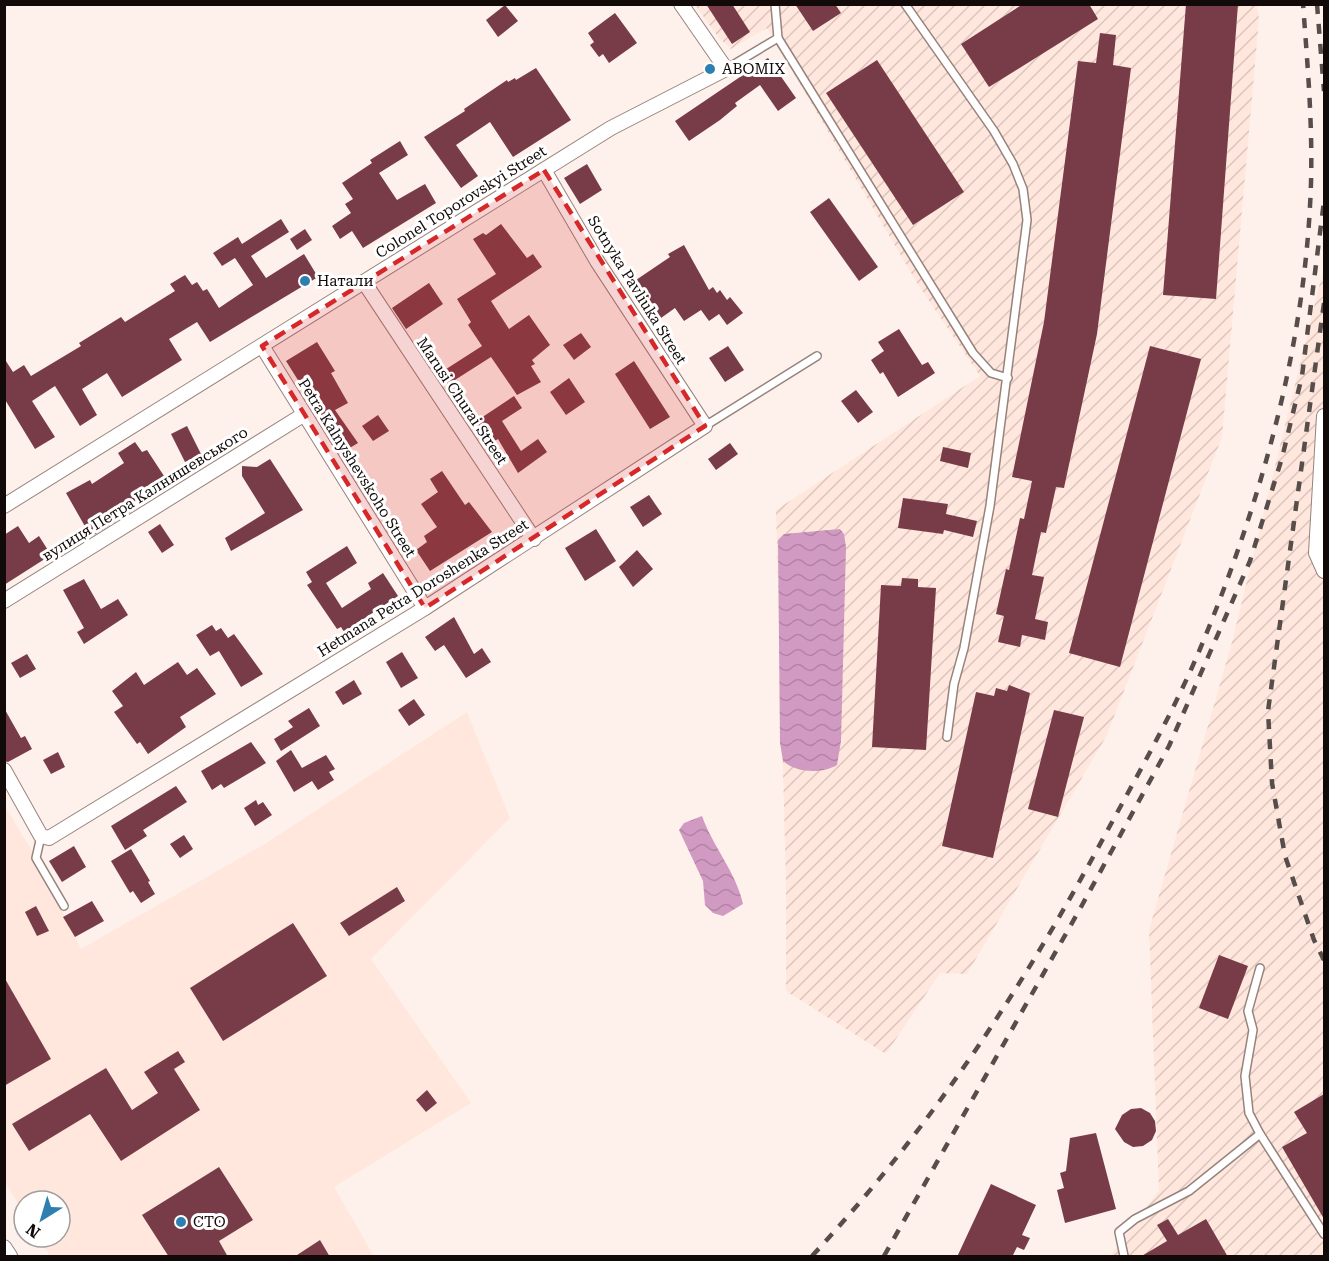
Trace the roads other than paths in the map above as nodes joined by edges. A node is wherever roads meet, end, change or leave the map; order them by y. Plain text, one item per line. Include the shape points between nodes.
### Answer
1 (681, 4) edge
2 (775, 4) edge
3 (905, 4) edge
4 (777, 38) junction
5 (726, 69) junction
6 (544, 170) junction
7 (364, 282) junction
8 (262, 346) junction
9 (817, 356) dead end
10 (1008, 378) junction
11 (303, 414) junction
12 (1324, 416) edge
13 (705, 426) junction
14 (4, 506) edge
15 (534, 539) junction
16 (1324, 571) edge
17 (4, 601) edge
18 (425, 608) junction
19 (947, 737) dead end
20 (4, 770) edge
21 (41, 836) junction
22 (64, 906) dead end
23 (1260, 968) dead end
24 (1260, 1134) junction
25 (1324, 1234) edge
26 (4, 1247) edge
27 (10, 1257) edge
28 (1124, 1257) edge

1 - 5 street
2 - 4 lane
3 - 10 lane via 994,130 1023,189 1027,220
4 - 5 lane
4 - 10 lane via 973,353 990,373
5 - 6 street, Colonel Toporovskyi Street via 611,128
6 - 7 street, Colonel Toporovskyi Street
6 - 13 street, Sotnyka Pavliuka Street via 597,261
7 - 8 street, Colonel Toporovskyi Street
7 - 15 street, Marusi Churai Street
8 - 11 street, Petra Kalnyshevskoho Street
8 - 14 street, Colonel Toporovskyi Street
9 - 13 lane, Hetmana Petra Doroshenka Street
10 - 19 lane via 990,506
11 - 17 street, вулиця Петра Калнишевського
11 - 18 street, Petra Kalnyshevskoho Street
12 - 16 street via 1316,553
13 - 15 street, Hetmana Petra Doroshenka Street
15 - 18 street, Hetmana Petra Doroshenka Street
18 - 21 street, Hetmana Petra Doroshenka Street via 62,831 49,838
20 - 21 street
21 - 22 lane via 36,858
23 - 24 lane via 1248,1011 1253,1030 1245,1076 1249,1113
24 - 25 lane
24 - 28 lane via 1189,1191 1135,1219 1119,1232
26 - 27 street

